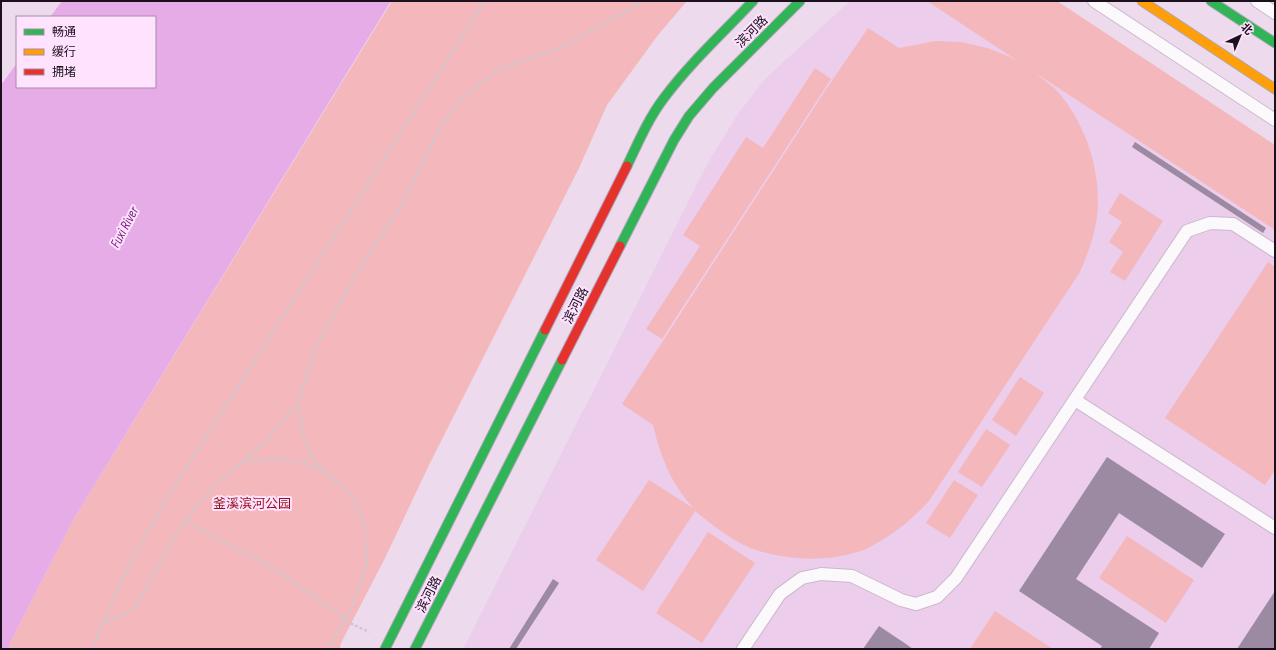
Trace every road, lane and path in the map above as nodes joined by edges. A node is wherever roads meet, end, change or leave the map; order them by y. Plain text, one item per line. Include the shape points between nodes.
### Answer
1 (485, 1) edge
2 (644, 1) edge
3 (753, 1) edge
4 (800, 1) edge
5 (1094, 1) edge
6 (1142, 1) edge
7 (1212, 1) edge
8 (1257, 1) edge
9 (1275, 13) edge
10 (1275, 43) edge
11 (1275, 89) edge
12 (1275, 120) edge
13 (1275, 251) edge
14 (1075, 400) junction
15 (298, 404) junction
16 (244, 461) junction
17 (327, 474) junction
18 (185, 521) junction
19 (1275, 528) edge
20 (345, 618) junction
21 (103, 622) junction
22 (386, 645) edge
23 (93, 649) edge
24 (328, 649) edge
25 (415, 649) edge
26 (743, 649) edge

1 - 21 path via 170,493 132,559
2 - 15 path via 560,48 497,70 464,97 441,125 402,204 340,301 315,348
3 - 22 main road, 滨河路 via 688,69 663,99 647,126
4 - 25 main road, 滨河路 via 714,88 689,116 674,140
5 - 12 lane
6 - 11 main road
7 - 10 main road
8 - 9 lane
13 - 14 lane via 1233,224 1210,222 1188,231
14 - 19 lane
14 - 26 lane via 956,578 937,597 916,604 900,600 852,576 821,574 802,578 780,594
15 - 16 path via 267,440
15 - 17 path via 303,434 312,458
16 - 17 path via 285,459 306,463
16 - 18 path via 214,486
17 - 20 path via 349,492 363,520 367,560 354,602
18 - 20 path via 279,571
18 - 21 path via 135,606 123,616
20 - 22 path
20 - 24 path
21 - 23 path

